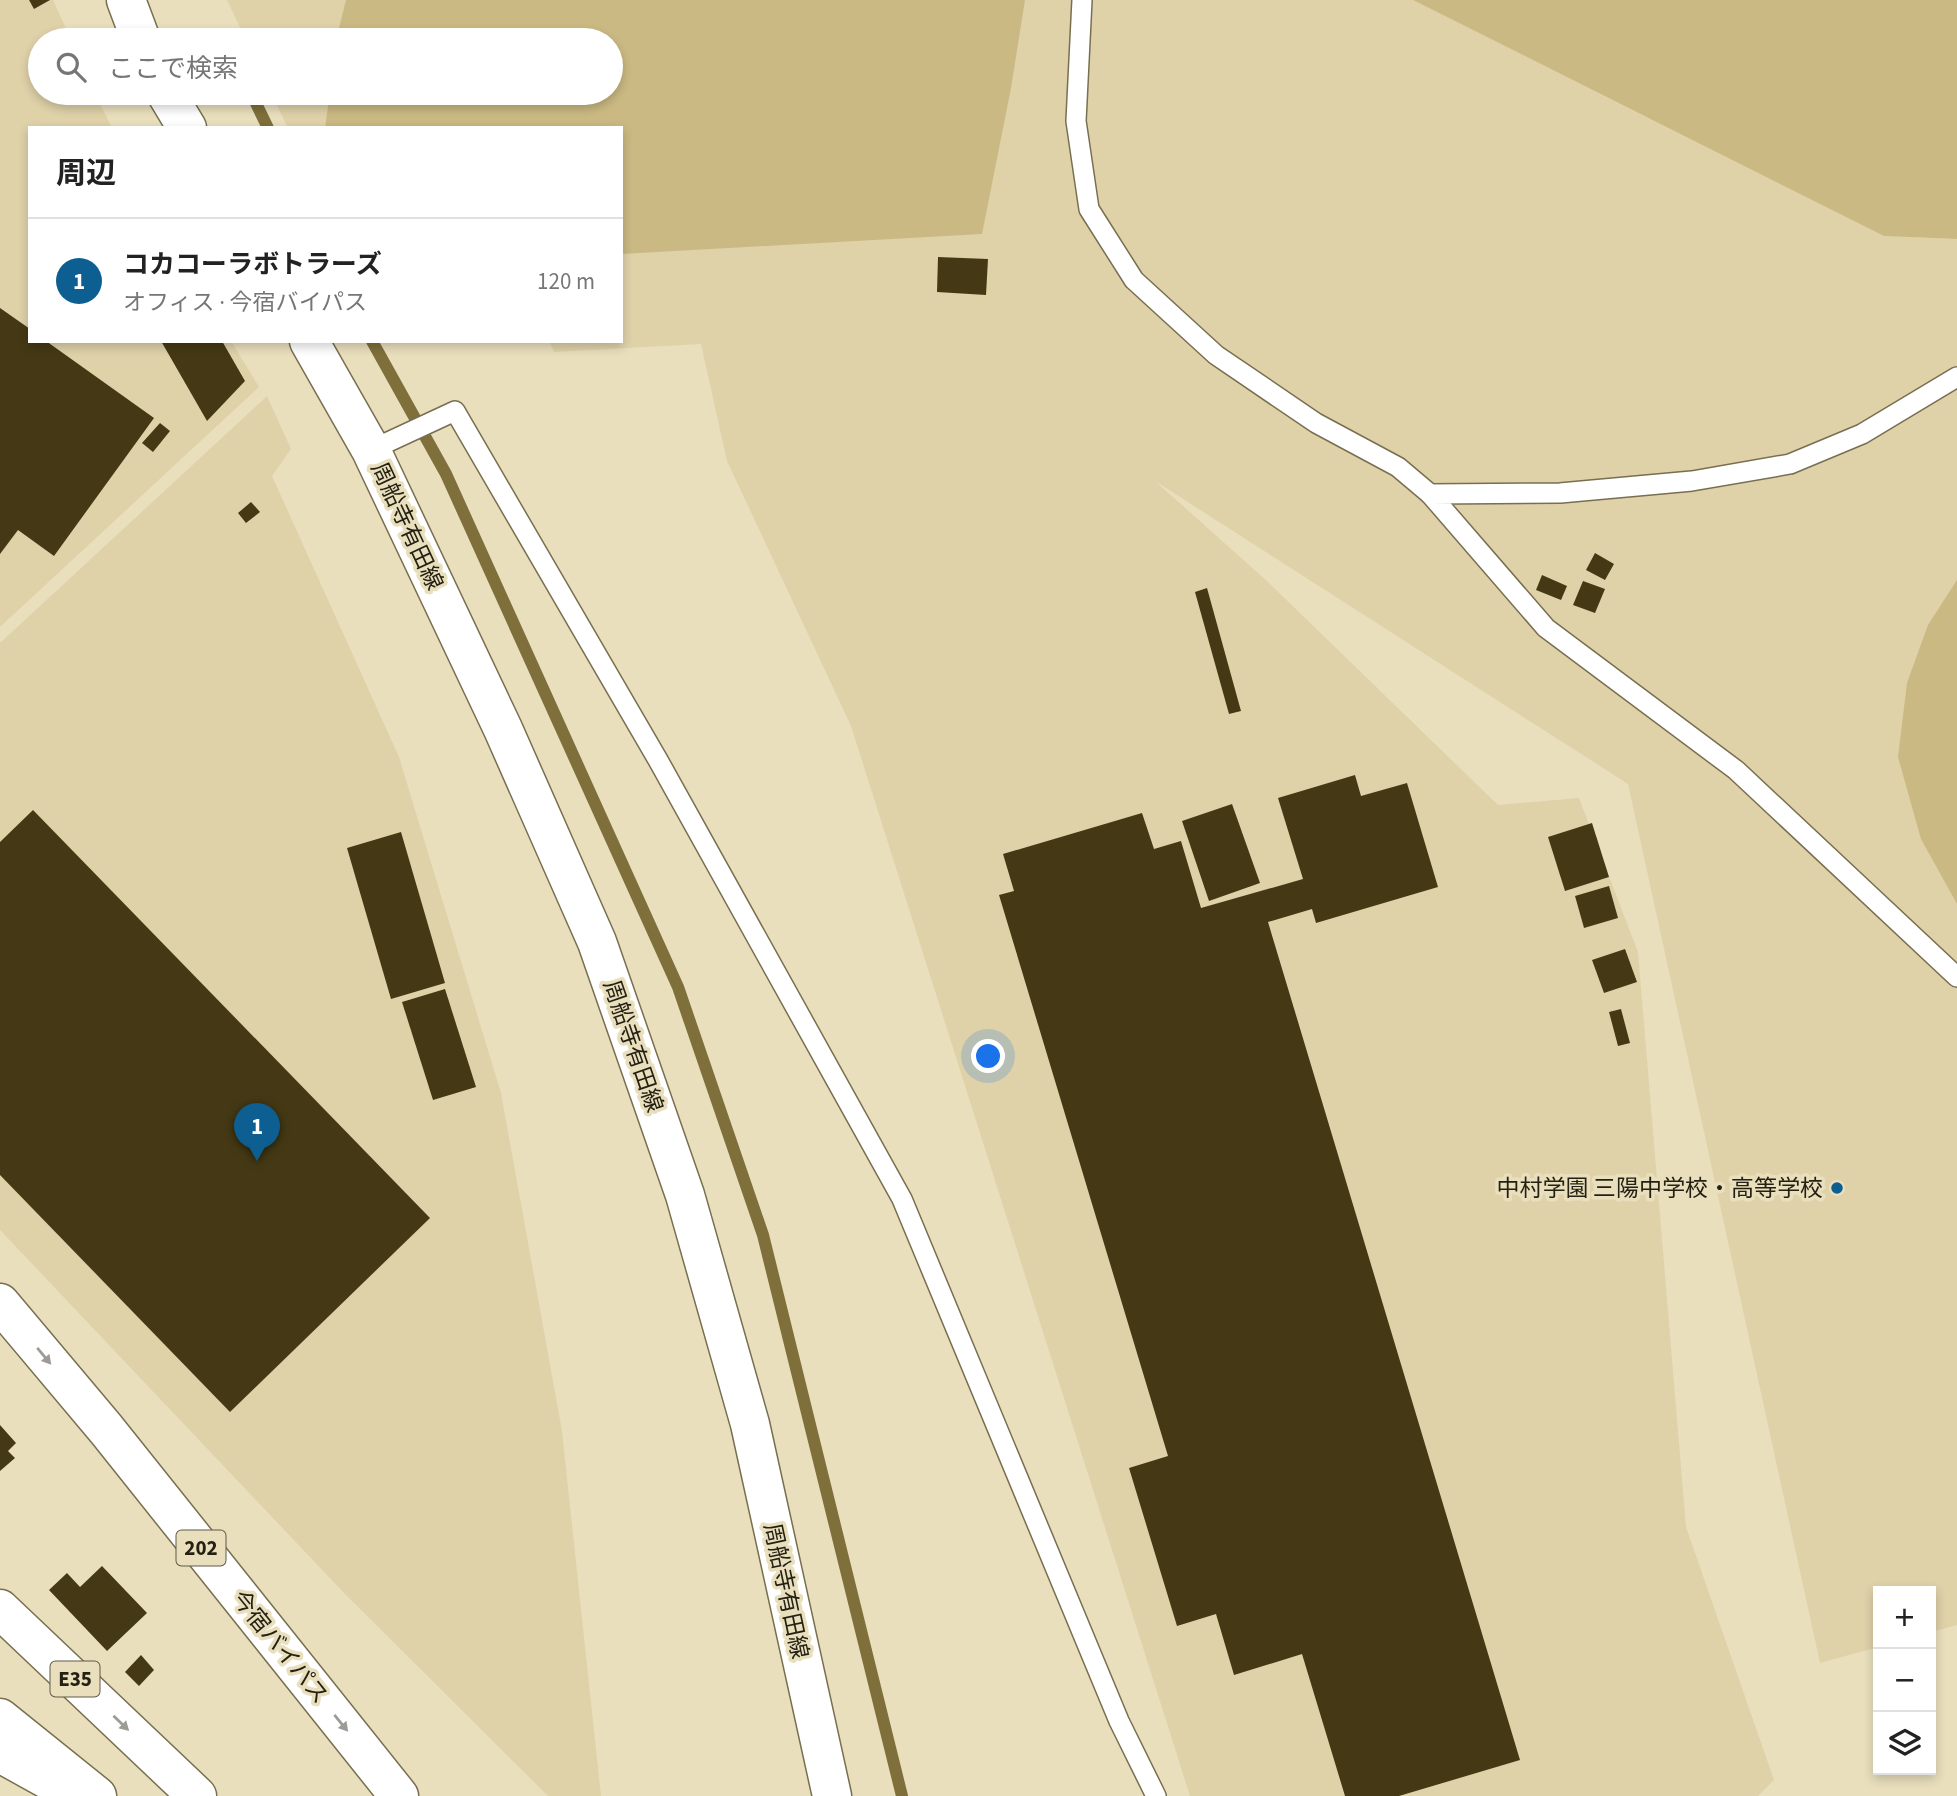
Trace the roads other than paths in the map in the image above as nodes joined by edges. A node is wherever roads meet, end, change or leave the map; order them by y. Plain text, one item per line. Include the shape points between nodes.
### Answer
1 (126, 0) edge
2 (1082, 0) edge
3 (136, 28) edge
4 (173, 105) edge
5 (186, 126) edge
6 (310, 343) edge
7 (1957, 377) edge
8 (371, 450) junction
9 (1430, 494) junction
10 (1957, 977) edge
11 (0, 1303) edge
12 (0, 1609) edge
13 (0, 1718) edge
14 (0, 1753) edge
15 (77, 1796) edge
16 (97, 1796) edge
17 (197, 1796) edge
18 (399, 1796) edge
19 (832, 1796) edge
20 (1156, 1796) edge

1 - 3 main road
2 - 9 lane via 1076,121 1089,209 1134,280 1216,355 1316,423 1398,467
4 - 5 main road
6 - 8 main road, 周船寺有田線
7 - 9 lane via 1862,434 1790,464 1692,481 1560,493
8 - 19 main road, 周船寺有田線 via 597,942 685,1195 750,1424
8 - 20 lane via 455,411 658,760 902,1199 1114,1708
9 - 10 lane via 1546,628 1737,770
11 -> 18 main road, 今宿バイパス / 202
12 -> 17 main road, E35
13 - 16 main road
14 - 15 main road

